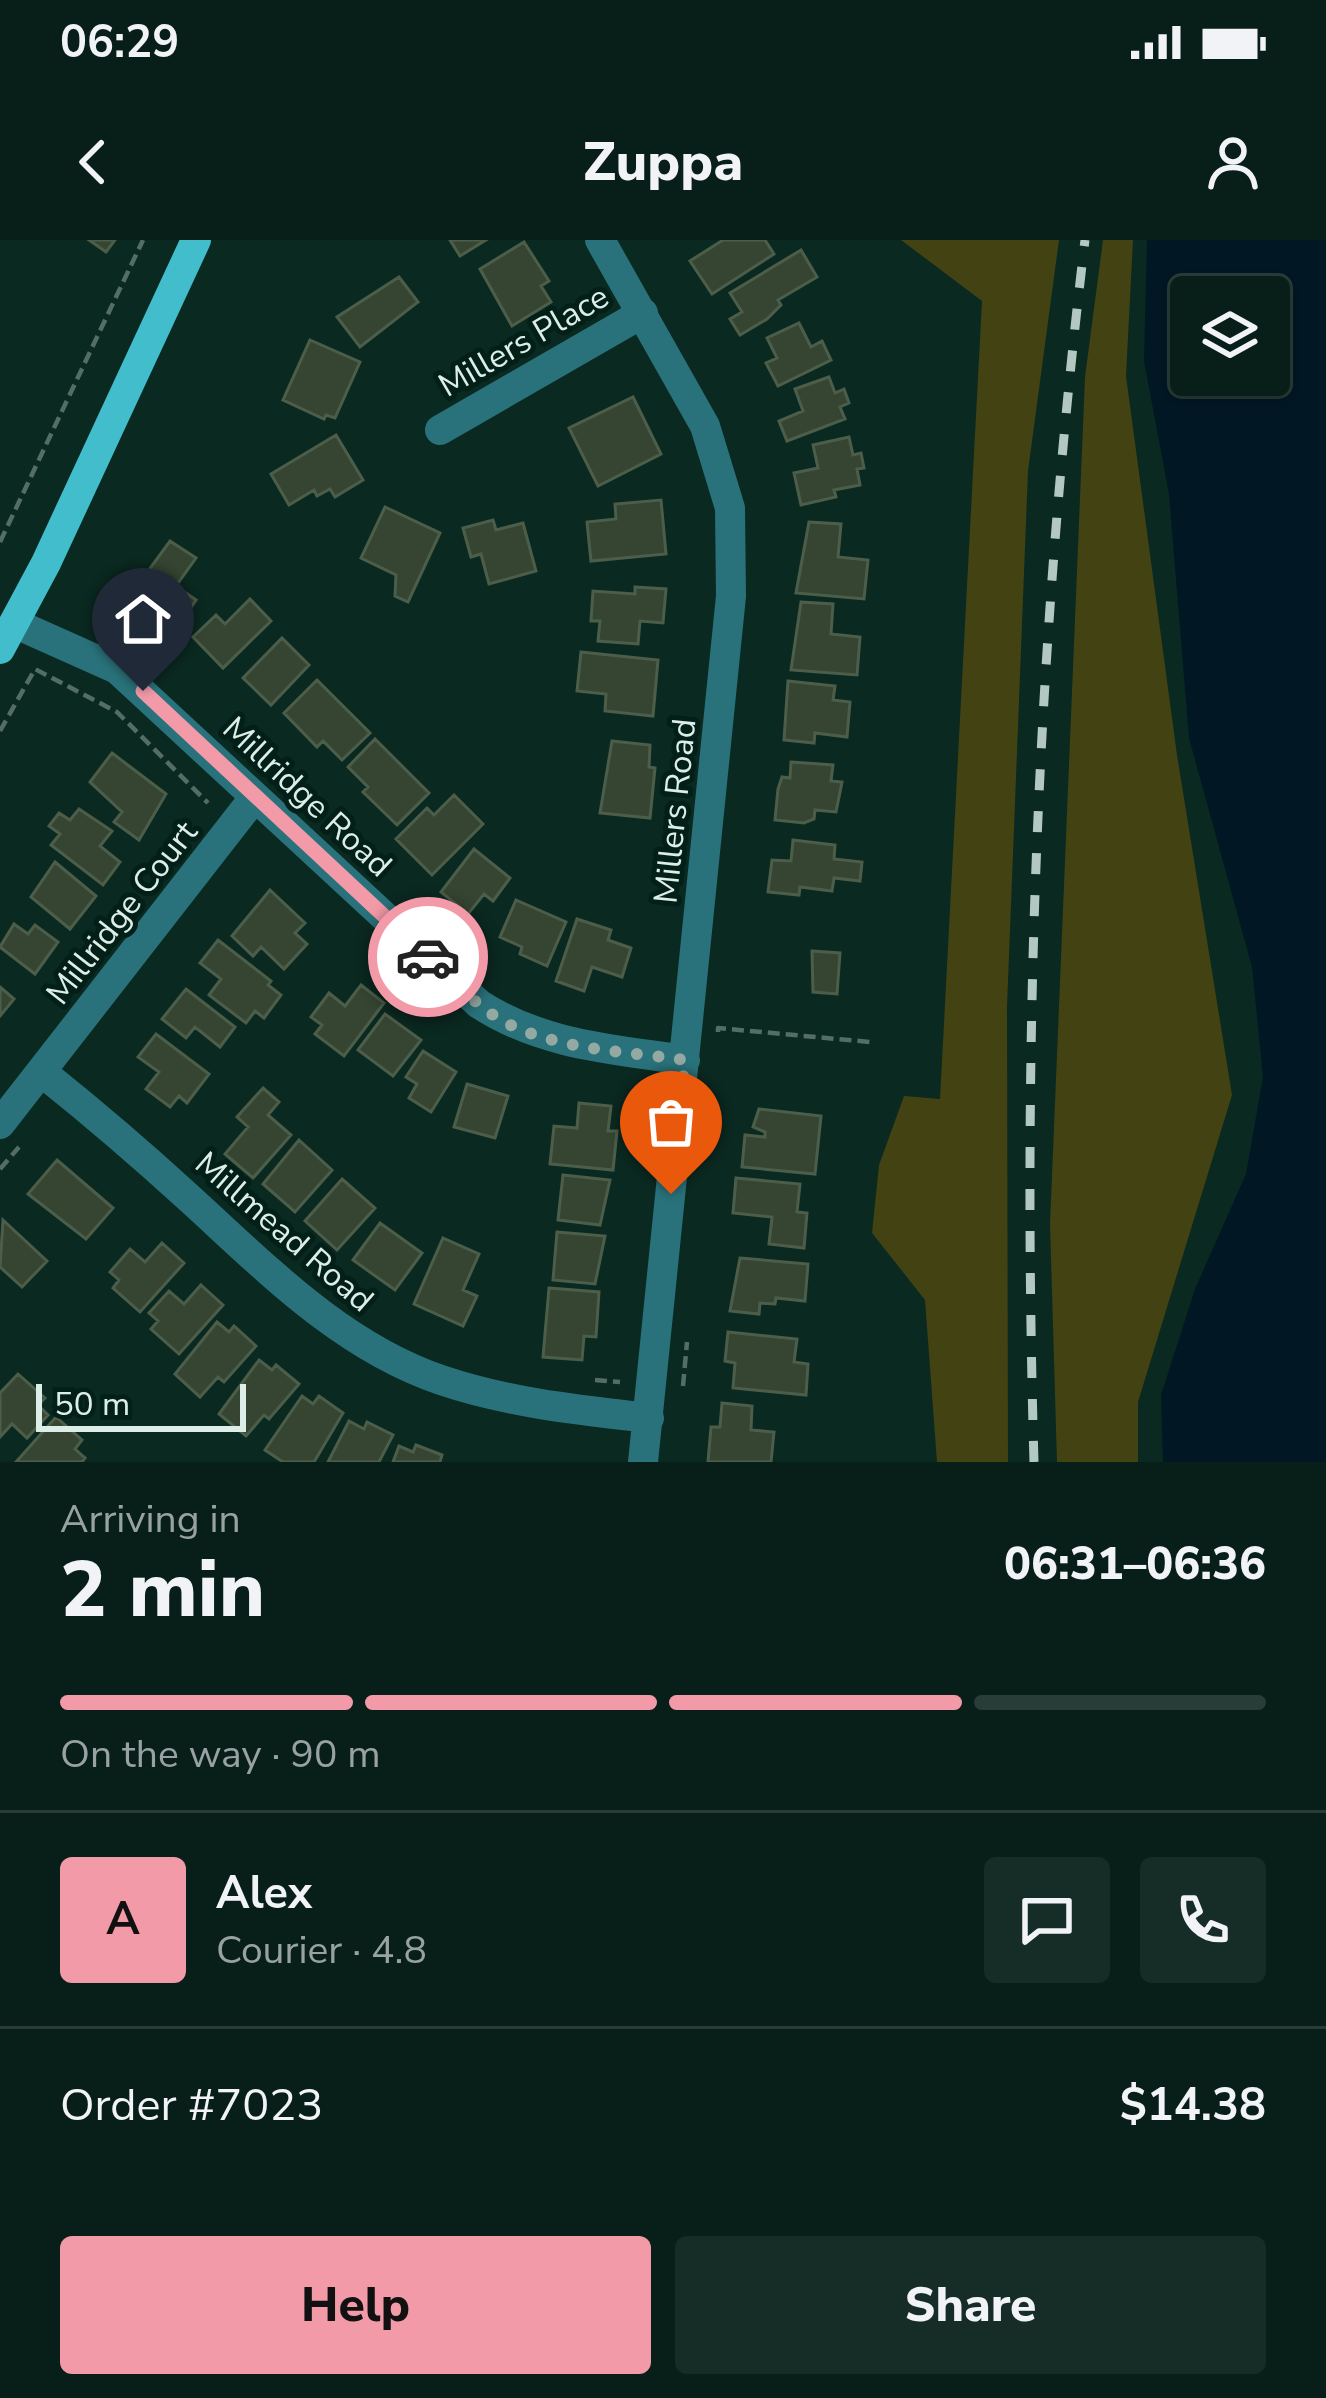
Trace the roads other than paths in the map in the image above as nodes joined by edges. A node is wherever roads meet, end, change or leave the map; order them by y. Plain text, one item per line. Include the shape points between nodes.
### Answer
1 (196, 240) edge
2 (600, 240) edge
3 (643, 313) junction
4 (440, 430) dead end
5 (7, 636) edge
6 (254, 798) junction
7 (685, 1060) junction
8 (43, 1073) junction
9 (0, 1124) edge
10 (649, 1418) junction
11 (643, 1462) edge

1 - 5 main road
2 - 3 street, Millers Road
3 - 4 street, Millers Place
3 - 7 street, Millers Road via 705,426 730,508 731,596
5 - 6 street, Millridge Road via 116,669
6 - 7 street, Millridge Road via 515,1028
6 - 8 street, Millridge Court
7 - 10 street, Millers Road
8 - 9 street, Millridge Court
8 - 10 street, Millmead Road via 359,1342 439,1379 533,1405
10 - 11 street, Millers Road

